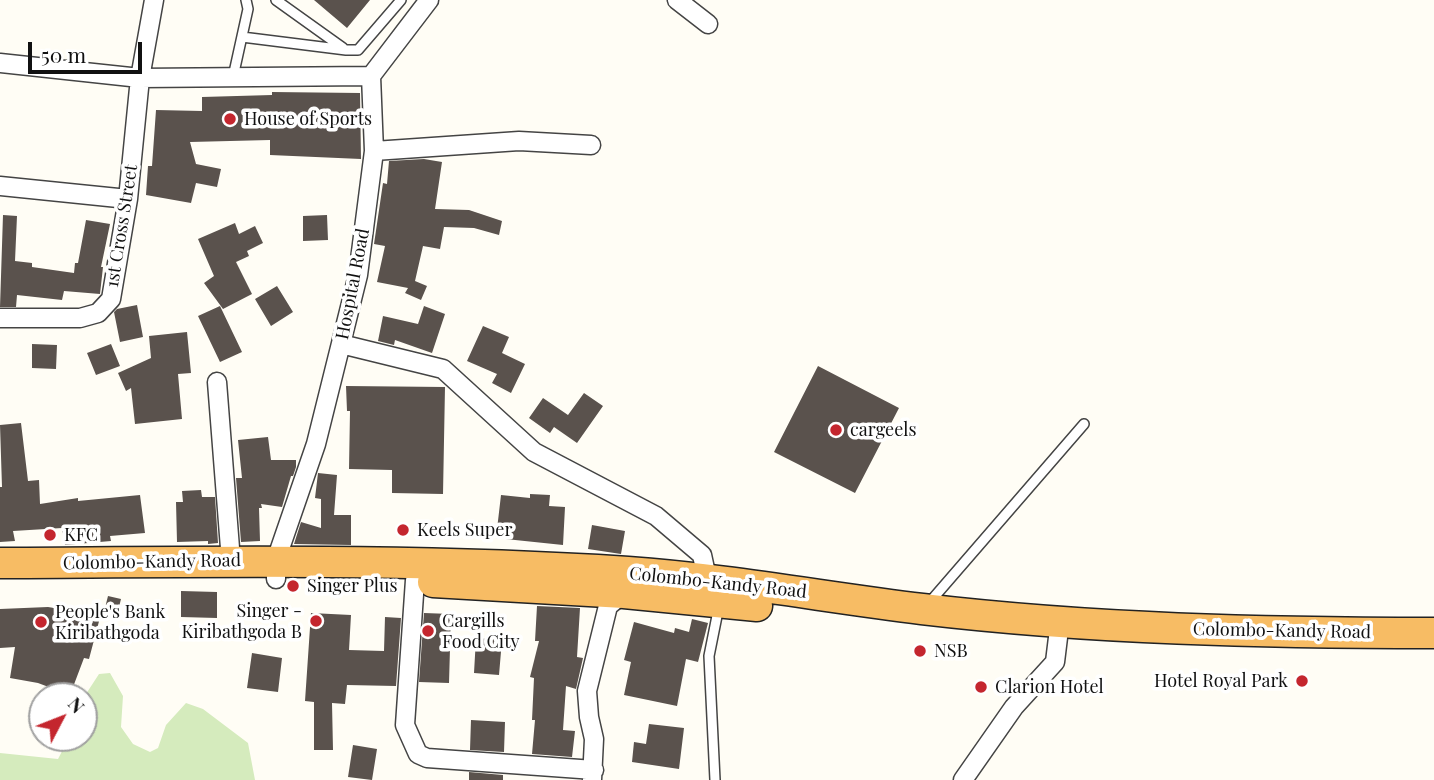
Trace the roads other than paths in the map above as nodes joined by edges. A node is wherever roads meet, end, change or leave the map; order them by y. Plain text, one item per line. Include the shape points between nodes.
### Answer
1 (154, 0) edge
2 (246, 0) edge
3 (276, 0) edge
4 (401, 0) edge
5 (429, 0) edge
6 (677, 0) edge
7 (708, 23) dead end
8 (242, 37) junction
9 (346, 50) junction
10 (0, 63) edge
11 (371, 76) junction
12 (233, 77) junction
13 (140, 78) junction
14 (591, 145) dead end
15 (374, 151) junction
16 (0, 186) edge
17 (128, 200) junction
18 (0, 318) edge
19 (341, 344) junction
20 (217, 382) dead end
21 (1084, 424) dead end
22 (231, 561) junction
23 (0, 563) edge
24 (276, 569) junction
25 (415, 580) junction
26 (0, 581) edge
27 (626, 583) junction
28 (713, 589) junction
29 (923, 609) junction
30 (1059, 630) junction
31 (1434, 634) edge
32 (1434, 651) edge
33 (593, 775) edge
34 (715, 780) edge
35 (962, 780) edge

1 - 13 street, 1st Cross Street
2 - 8 lane
3 - 9 lane
4 - 9 lane via 358,50
5 - 11 street
6 - 7 street
8 - 9 lane
8 - 12 lane
10 - 13 street
11 - 12 street
11 - 15 street, Hospital Road
12 - 13 street
13 - 17 street, 1st Cross Street
14 - 15 street via 519,141
15 - 19 street, Hospital Road via 358,275
16 - 17 street
17 - 18 street, 1st Cross Street via 111,299 98,313 80,318
19 - 24 street, Hospital Road via 316,444
19 - 28 street via 443,369 534,452 656,516 702,555
20 - 22 street
21 - 29 lane
22 - 23 highway, Colombo-Kandy Road
22 - 24 highway, Colombo-Kandy Road
24 - 25 highway, Colombo-Kandy Road
24 - 26 highway, Colombo-Kandy Road
24 - 27 highway, Colombo-Kandy Road via 475,563
25 - 27 highway, Colombo-Kandy Road
25 - 33 street via 405,724 418,754
27 - 28 highway, Colombo-Kandy Road
27 - 33 street via 608,606 587,691 594,739
28 - 29 highway, Colombo-Kandy Road
28 - 30 highway, Colombo-Kandy Road via 910,626
28 - 34 lane via 709,656
29 - 30 highway, Colombo-Kandy Road
30 - 31 highway, Colombo-Kandy Road
30 - 32 highway, Colombo-Kandy Road via 1189,649
30 - 35 street via 1055,662 1014,707

